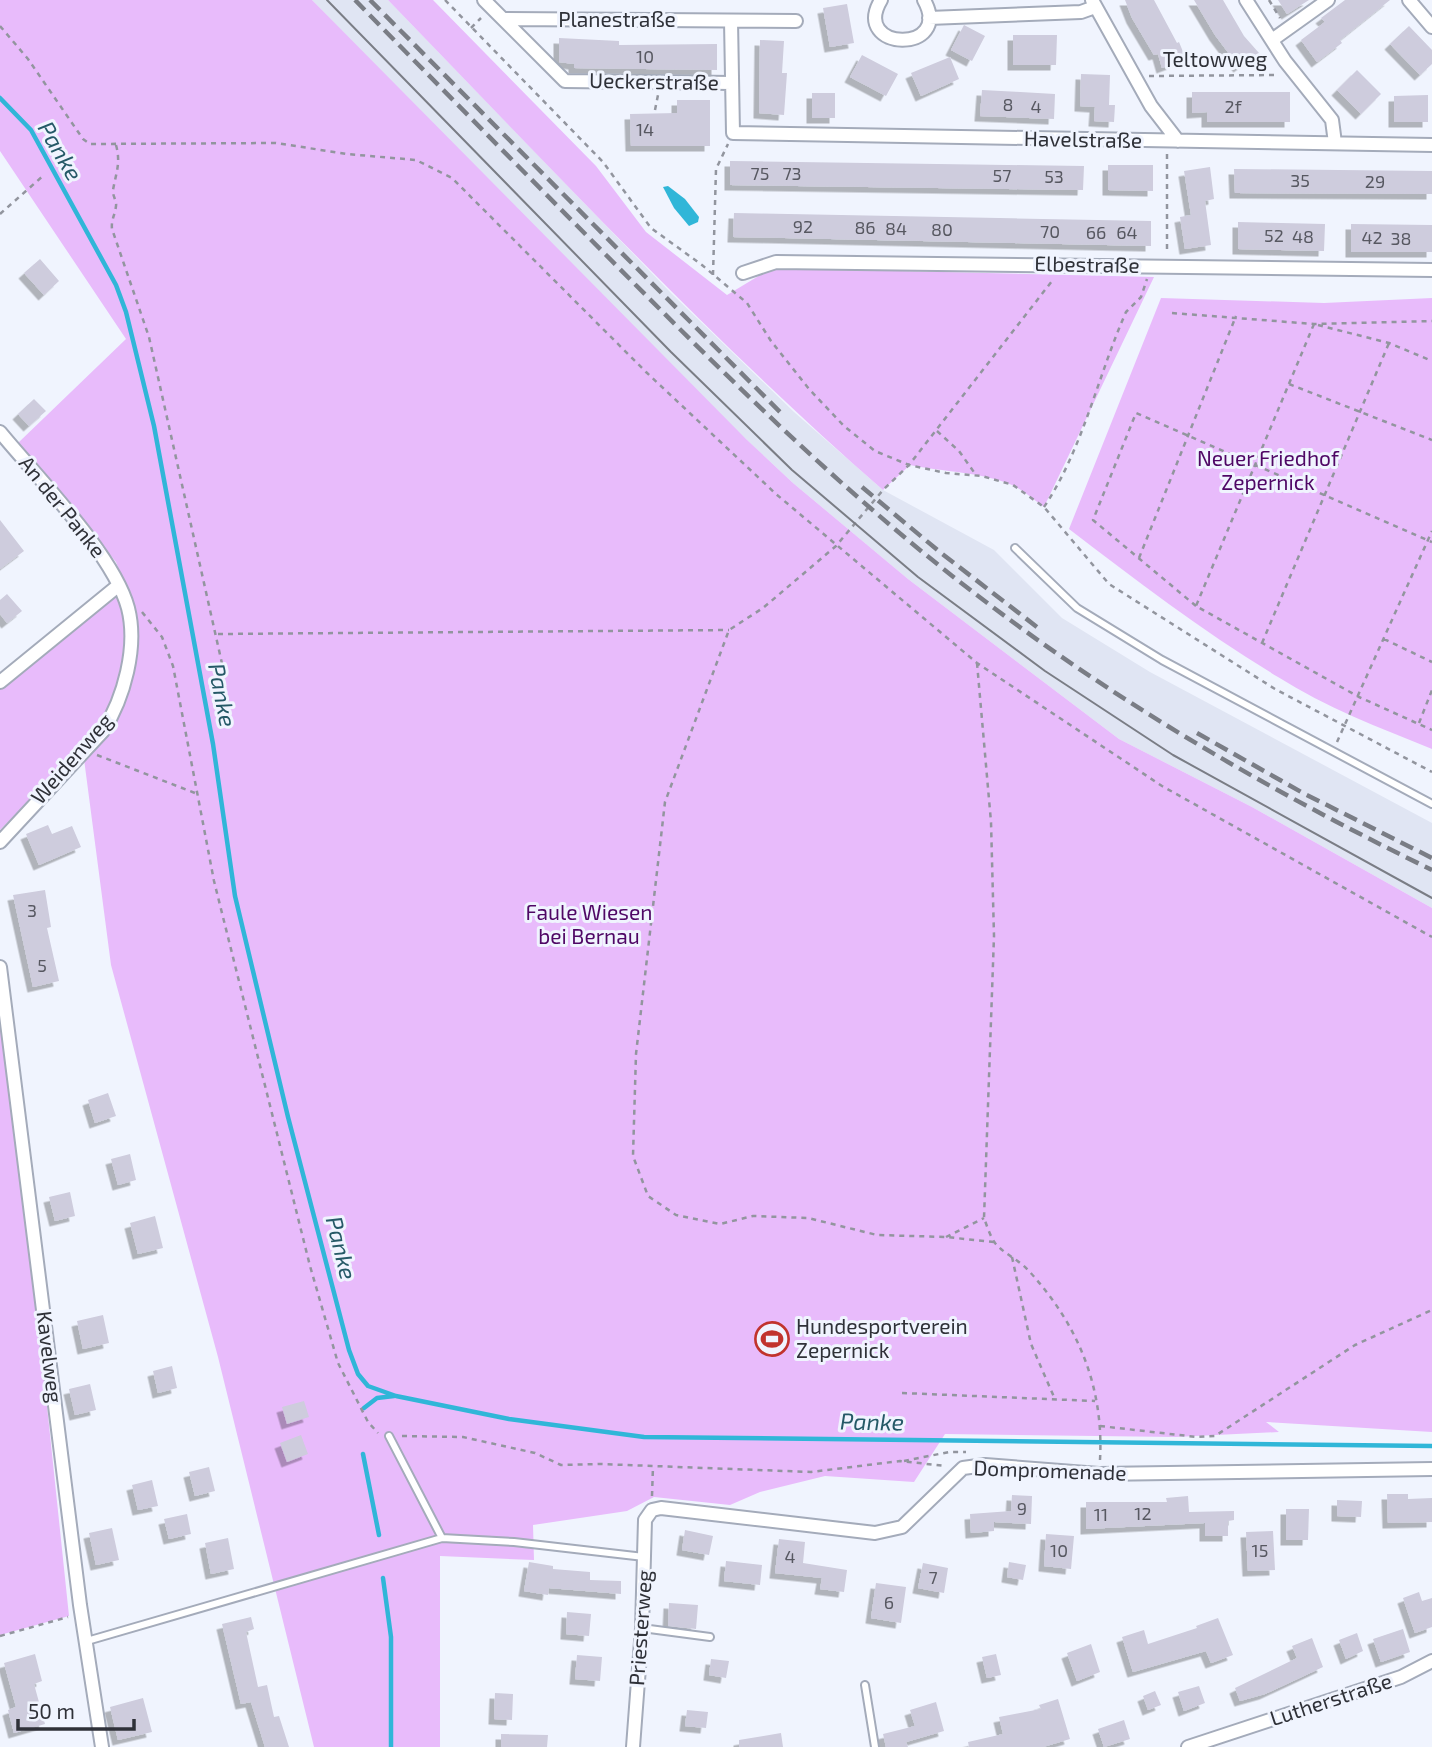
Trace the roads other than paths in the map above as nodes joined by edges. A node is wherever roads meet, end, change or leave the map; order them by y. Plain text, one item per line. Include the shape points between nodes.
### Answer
1 (484, 0) edge
2 (881, 0) edge
3 (924, 0) edge
4 (1245, 0) edge
5 (1328, 0) edge
6 (1409, 0) edge
7 (1094, 3) edge
8 (929, 18) junction
9 (504, 19) junction
10 (731, 21) junction
11 (796, 21) dead end
12 (1432, 27) edge
13 (1272, 40) junction
14 (732, 83) junction
15 (1172, 141) junction
16 (1335, 143) junction
17 (1432, 145) edge
18 (1432, 270) edge
19 (743, 273) dead end
20 (0, 432) edge
21 (1015, 548) dead end
22 (120, 589) junction
23 (0, 682) edge
24 (1432, 804) edge
25 (0, 842) edge
26 (0, 967) edge
27 (389, 1436) road end
28 (1432, 1469) edge
29 (652, 1510) joint
30 (442, 1538) junction
31 (645, 1558) junction
32 (642, 1628) junction
33 (710, 1637) dead end
34 (87, 1641) junction
35 (1432, 1661) edge
36 (864, 1685) dead end
37 (102, 1747) edge
38 (633, 1747) edge
39 (875, 1747) edge
40 (1188, 1747) edge

1 - 9 street, Ueckerstraße
2 - 8 street via 877,23 896,41 921,34
3 - 8 street
4 - 13 street
5 - 13 street
6 - 12 street
7 - 8 street via 1081,12
7 - 15 street
9 - 10 street, Planestraße
9 - 14 street, Ueckerstraße via 565,81
10 - 11 street, Planestraße
10 - 14 street
13 - 16 street via 1332,120
14 - 15 street, Havelstraße via 733,133
15 - 16 street, Havelstraße
16 - 17 street, Havelstraße
18 - 19 street, Elbestraße via 776,262
20 - 22 street, An der Panke via 110,566
21 - 24 lane via 1077,608 1161,660
22 - 23 street
22 - 25 street, Weidenweg via 128,609 130,640 114,713
26 - 34 street, Kavelweg
27 - 30 lane
28 - 29 street, Dompromenade via 1099,1474 985,1465 963,1468 902,1527 875,1533
29 - 31 street, Priesterweg via 645,1520
30 - 31 lane
30 - 34 lane
31 - 32 street, Priesterweg
32 - 33 lane
32 - 38 street, Priesterweg
34 - 37 street, Kavelweg
35 - 40 street, Lutherstraße via 1401,1677
36 - 39 lane

